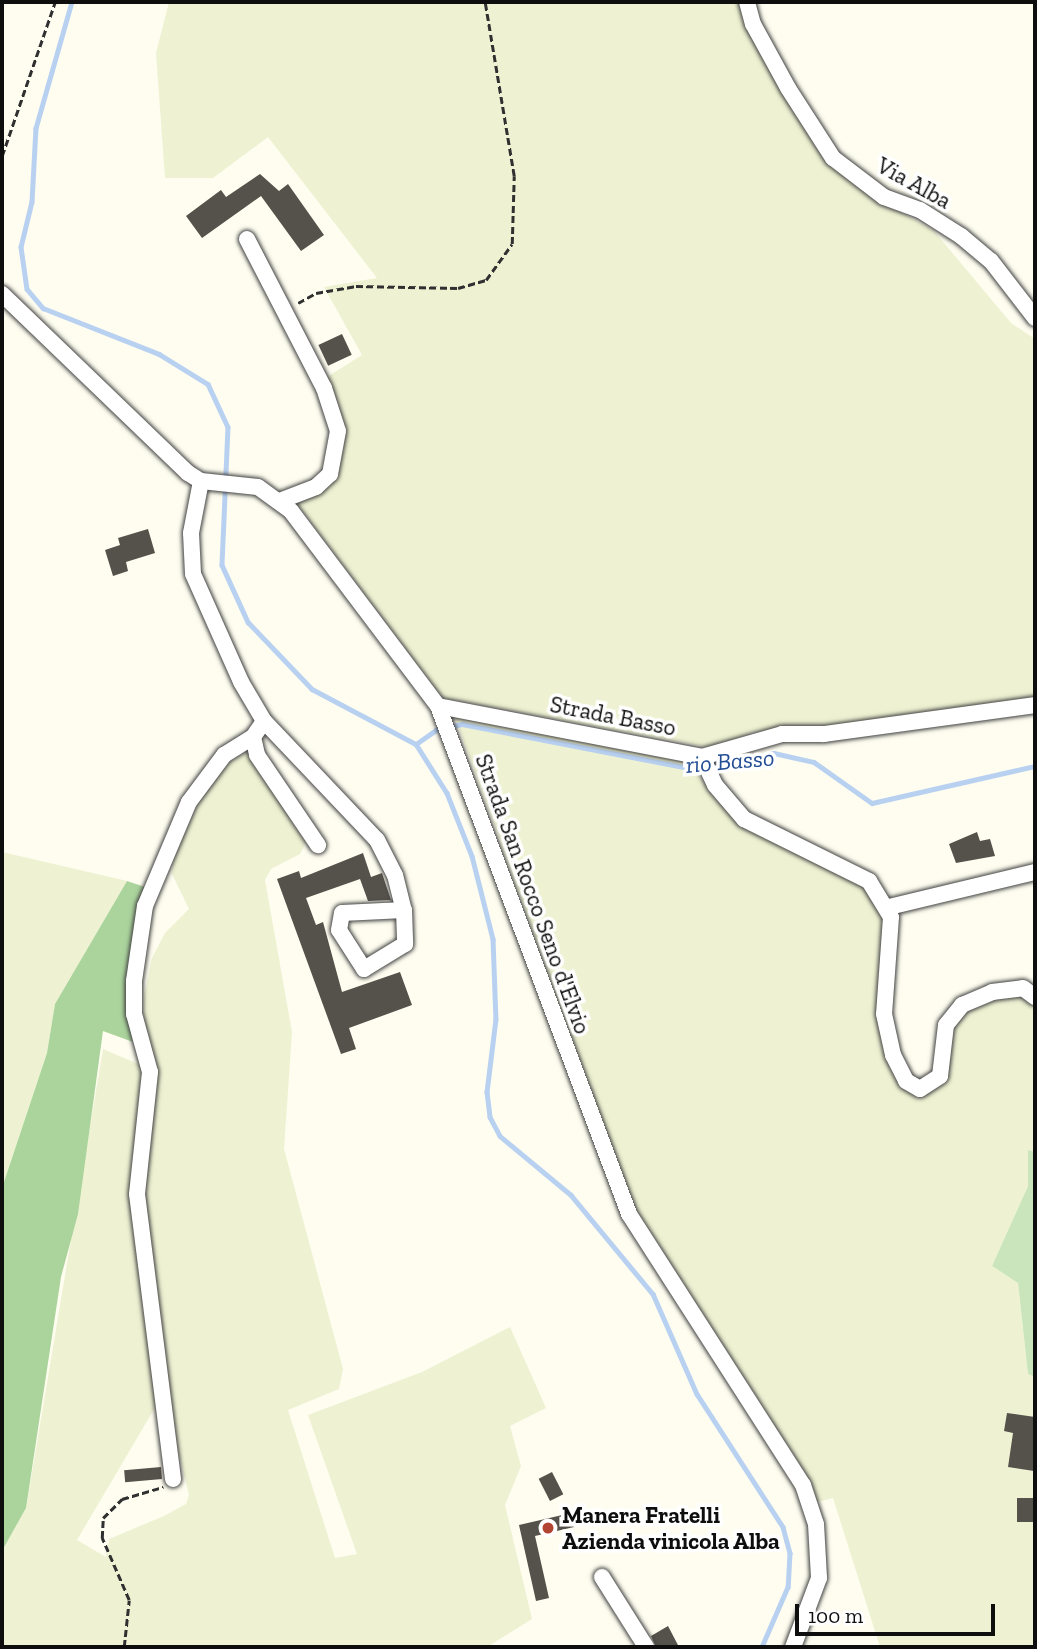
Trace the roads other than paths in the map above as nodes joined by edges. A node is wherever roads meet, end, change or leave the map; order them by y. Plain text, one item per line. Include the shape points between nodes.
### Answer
1 (747, 2) edge
2 (247, 239) dead end
3 (2, 294) edge
4 (1035, 318) edge
5 (206, 481) junction
6 (276, 498) junction
7 (1035, 705) edge
8 (441, 712) junction
9 (264, 721) junction
10 (253, 737) junction
11 (705, 765) junction
12 (318, 845) dead end
13 (1035, 872) edge
14 (889, 907) junction
15 (404, 910) junction
16 (1035, 997) edge
17 (173, 1479) road end
18 (602, 1577) dead end
19 (646, 1647) edge
20 (793, 1647) edge

1 - 4 street, Via Alba via 776,66 833,158 884,197 920,210 961,236 991,261
2 - 6 street via 324,388 338,431 330,474 316,487
3 - 5 street via 161,452
5 - 6 street via 248,484
5 - 9 street via 191,533 193,574 207,612
6 - 8 street, Strada San Rocco Seno d'Elvio
7 - 11 street via 824,734 782,734
8 - 11 street, Strada Basso
8 - 20 street, Strada San Rocco Seno d'Elvio via 629,1214 803,1485 816,1524 819,1578
9 - 10 street
9 - 15 street via 377,840 395,875
10 - 12 street via 257,755
10 - 17 street via 224,755 188,803 145,906 135,981 134,1014 150,1072 137,1194
11 - 14 street via 744,819 869,881
13 - 14 street
14 - 16 street via 884,1014 906,1081 920,1089 940,1076 946,1025 962,1005 992,992 1023,988
15 - 15 street via 405,944 364,969 339,930 342,913
18 - 19 street

